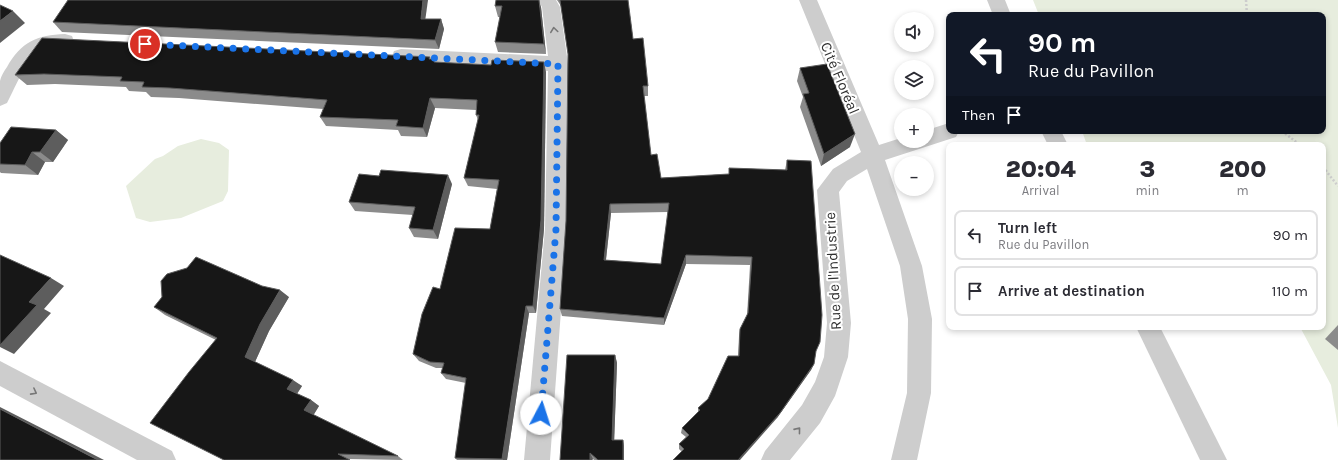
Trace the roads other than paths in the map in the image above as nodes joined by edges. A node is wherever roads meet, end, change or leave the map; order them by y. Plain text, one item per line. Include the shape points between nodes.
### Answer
1 (547, 0) edge
2 (808, 0) edge
3 (996, 0) edge
4 (1001, 12) edge
5 (82, 42) edge
6 (387, 55) edge
7 (558, 64) junction
8 (0, 98) edge
9 (946, 132) edge
10 (934, 136) edge
11 (895, 148) edge
12 (873, 155) junction
13 (1149, 330) edge
14 (0, 373) edge
15 (163, 460) edge
16 (537, 460) edge
17 (774, 460) edge
18 (904, 460) edge
19 (1214, 460) edge

7 -> 1 street
2 - 12 street, Cité Floréal
3 - 4 street
5 - 8 street via 50,40 33,47 21,59
6 - 7 street
7 - 16 street via 556,229
9 - 10 street
11 - 12 street, Rue de l'Industrie
17 -> 12 street, Rue de l'Industrie via 811,414 826,387 836,357 839,323 828,190 840,175
12 - 18 street, Cité Floréal via 911,266 920,319 919,393
13 - 19 street
14 -> 15 street

